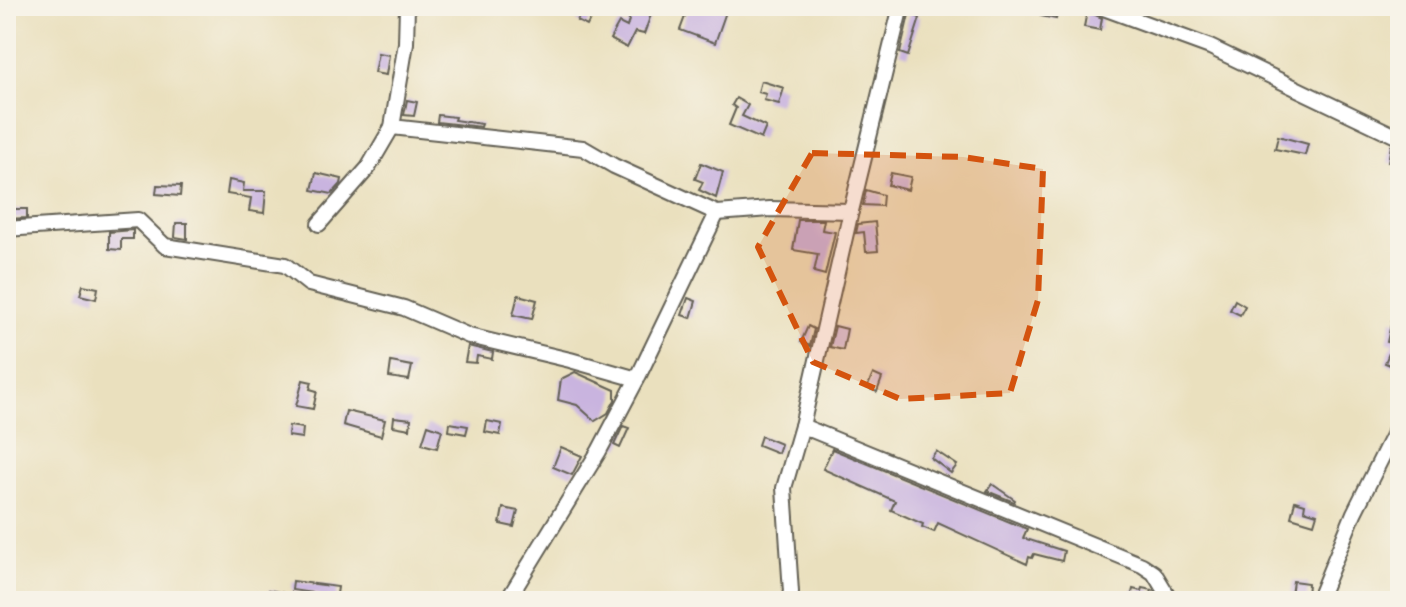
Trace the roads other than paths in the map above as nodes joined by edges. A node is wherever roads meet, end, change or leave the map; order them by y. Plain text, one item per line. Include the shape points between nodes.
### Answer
1 (407, 6) edge
2 (901, 6) edge
3 (1098, 6) edge
4 (392, 127) junction
5 (1400, 138) edge
6 (851, 211) junction
7 (717, 213) junction
8 (319, 224) dead end
9 (6, 229) edge
10 (637, 379) junction
11 (1400, 421) edge
12 (802, 426) junction
13 (507, 601) edge
14 (788, 601) edge
15 (1171, 601) edge
16 (1318, 601) edge

1 - 4 street
2 - 6 street
3 - 5 street via 1210,47
4 - 7 street via 583,148
4 - 8 street via 368,168
6 - 7 street
6 - 12 street
7 - 10 street
9 - 10 street via 138,220 165,246 285,265 309,284 404,308 469,336
10 - 13 street
11 - 16 street
12 - 14 street via 784,488
12 - 15 street via 1142,565 1154,573

